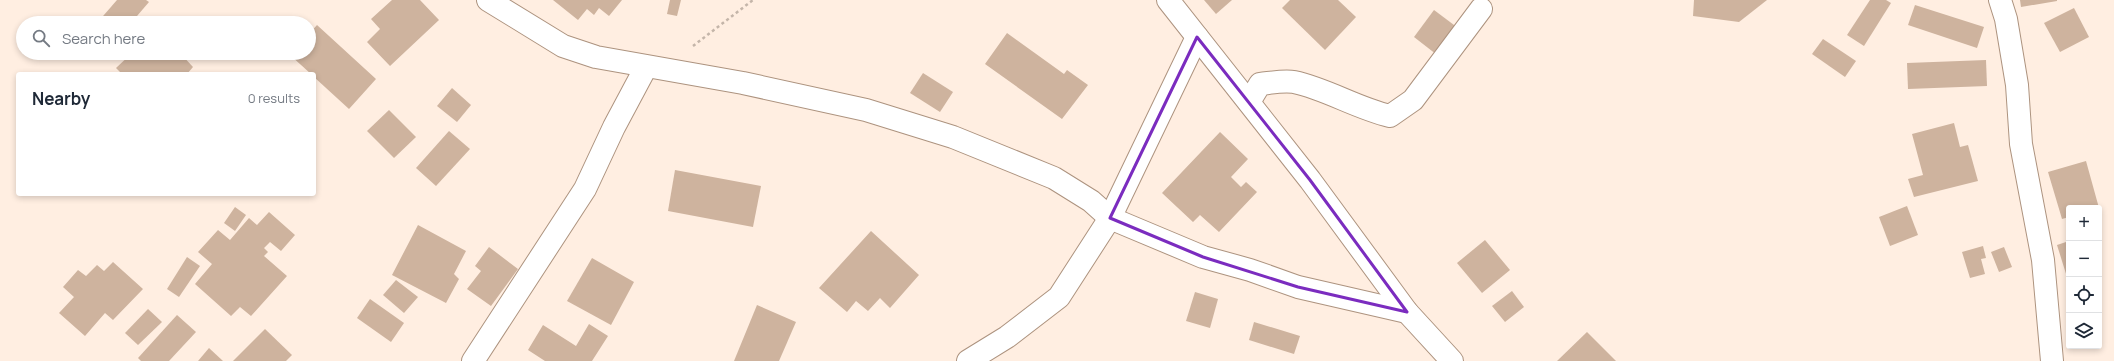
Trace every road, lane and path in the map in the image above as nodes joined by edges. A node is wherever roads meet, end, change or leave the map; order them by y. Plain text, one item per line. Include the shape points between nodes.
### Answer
1 (488, 0) edge
2 (754, 0) edge
3 (1168, 0) edge
4 (2000, 0) edge
5 (1481, 9) dead end
6 (1197, 37) junction
7 (653, 68) junction
8 (1249, 102) junction
9 (1110, 218) junction
10 (1407, 312) junction
11 (473, 361) edge
12 (968, 361) edge
13 (1452, 361) edge
14 (2052, 361) edge

1 - 7 street via 563,46 596,57
2 - 7 path via 728,21
3 - 6 street
4 - 14 street via 2006,19 2017,85 2021,144 2043,260
5 - 8 street via 1414,100 1390,116 1376,113 1326,91 1292,82 1260,84
6 - 8 street
6 - 9 street
7 - 9 street via 743,83 866,110 952,137 1054,178 1091,201
7 - 11 street via 614,126 585,189
8 - 10 street
9 - 10 street via 1203,257 1298,287
9 - 12 street via 1059,297 1007,337
10 - 13 street

